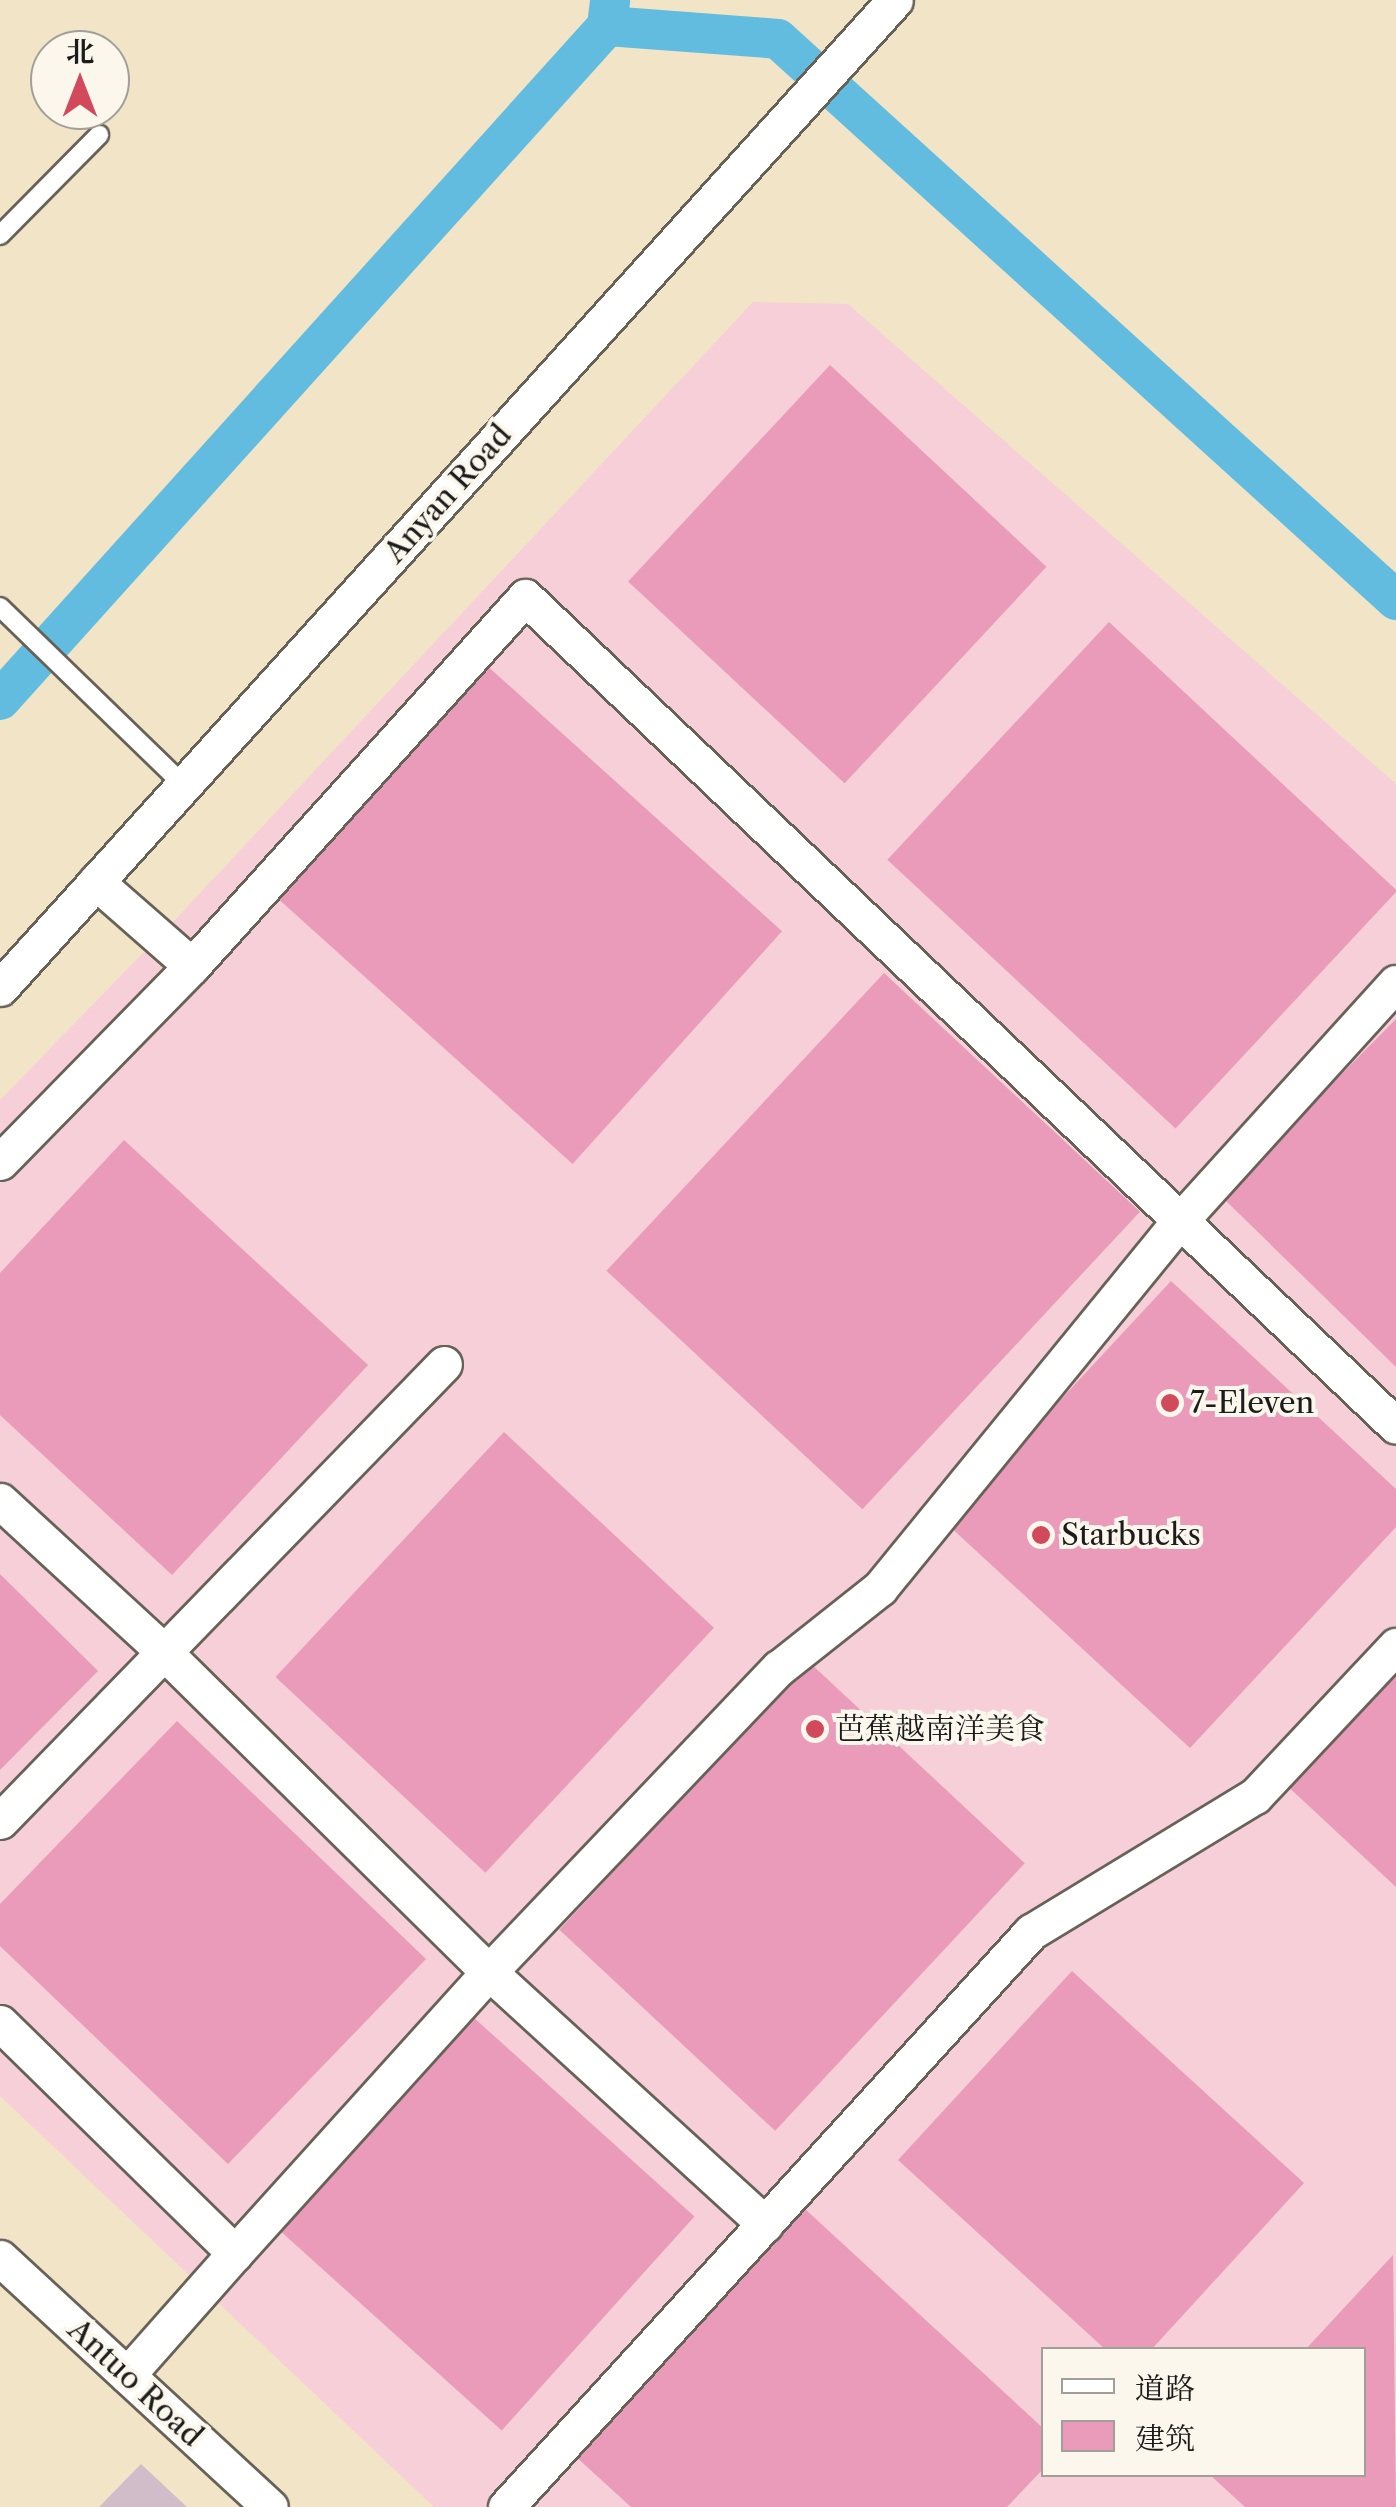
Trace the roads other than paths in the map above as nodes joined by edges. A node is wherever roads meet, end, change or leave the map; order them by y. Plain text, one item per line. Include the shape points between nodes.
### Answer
1 (890, 6) edge
2 (99, 135) dead end
3 (0, 234) edge
4 (0, 606) edge
5 (184, 785) junction
6 (96, 882) junction
7 (192, 966) junction
8 (1396, 983) edge
9 (0, 988) edge
10 (0, 1162) edge
11 (1178, 1223) junction
12 (444, 1364) dead end
13 (1396, 1426) edge
14 (0, 1501) edge
15 (1396, 1646) edge
16 (163, 1652) junction
17 (0, 1821) edge
18 (488, 1972) junction
19 (0, 2022) edge
20 (764, 2224) junction
21 (236, 2253) junction
22 (0, 2258) edge
23 (127, 2375) junction
24 (270, 2507) edge
25 (506, 2507) edge

1 - 5 street, Anyan Road
2 - 3 lane
4 - 5 lane
5 - 6 street, Anyan Road
6 - 7 street
6 - 9 street, Anyan Road
7 - 10 street
7 - 11 street via 526,597
8 - 11 street
11 - 13 street
11 - 18 street via 880,1588 779,1668
12 - 16 street
14 - 16 street
15 - 20 street via 1255,1796 1031,1932
16 - 17 street
16 - 18 street
18 - 20 street
18 - 21 street
19 - 21 street
20 - 25 street
21 - 23 street
22 - 23 street, Antuo Road
23 - 24 street, Antuo Road

